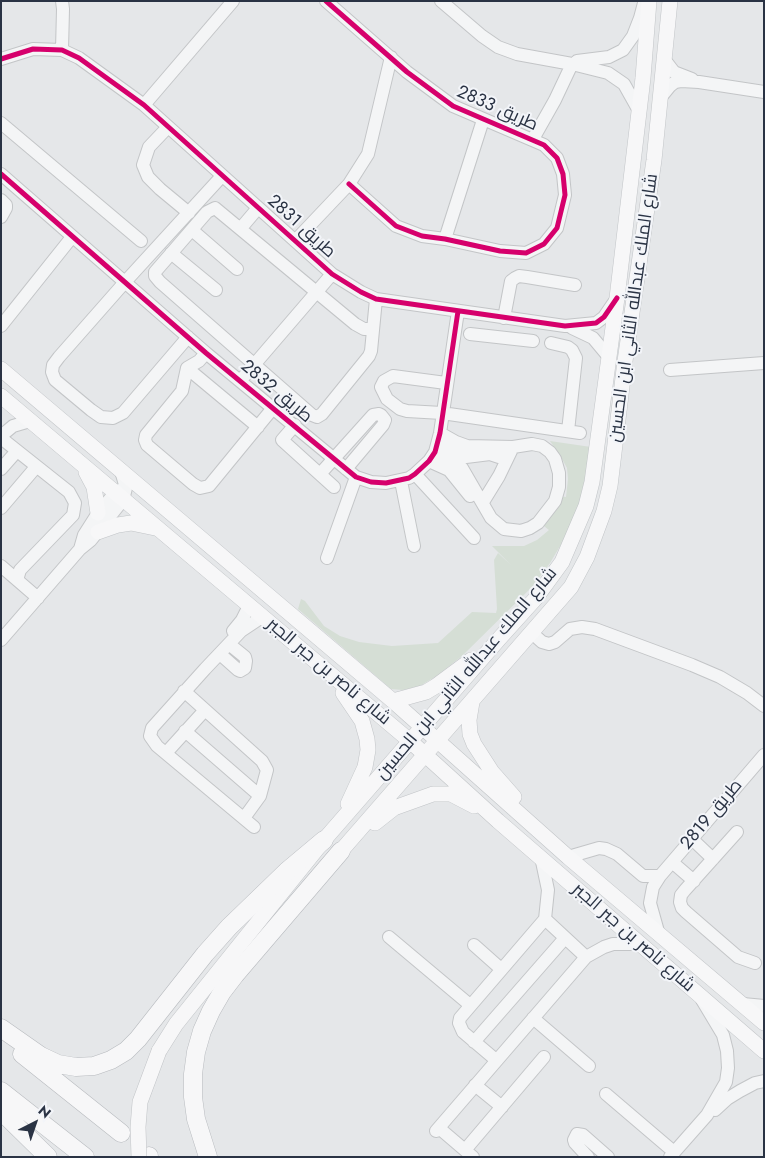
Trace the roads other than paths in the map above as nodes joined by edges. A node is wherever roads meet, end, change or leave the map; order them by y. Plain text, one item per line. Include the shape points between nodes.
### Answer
1 (62, 1) edge
2 (233, 1) edge
3 (326, 1) edge
4 (441, 1) edge
5 (644, 1) edge
6 (650, 1) edge
7 (670, 1) edge
8 (62, 50) junction
9 (391, 57) junction
10 (1, 59) edge
11 (664, 59) junction
12 (566, 62) junction
13 (407, 72) junction
14 (699, 82) junction
15 (383, 90) junction
16 (764, 92) edge
17 (661, 97) junction
18 (144, 105) junction
19 (638, 109) junction
20 (483, 120) junction
21 (1, 123) edge
22 (168, 127) junction
23 (533, 139) junction
24 (1, 174) edge
25 (222, 176) junction
26 (349, 184) junction
27 (1, 200) edge
28 (258, 208) junction
29 (189, 213) junction
30 (1, 218) edge
31 (241, 228) junction
32 (192, 230) junction
33 (72, 237) junction
34 (445, 239) junction
35 (141, 241) dead end
36 (295, 241) junction
37 (171, 253) junction
38 (237, 270) dead end
39 (332, 274) junction
40 (125, 282) junction
41 (575, 285) dead end
42 (216, 290) dead end
43 (316, 293) junction
44 (617, 298) junction
45 (376, 299) junction
46 (181, 300) junction
47 (458, 311) junction
48 (165, 317) junction
49 (504, 318) junction
50 (1, 326) edge
51 (561, 326) junction
52 (373, 329) junction
53 (470, 334) dead end
54 (188, 337) junction
55 (533, 341) dead end
56 (205, 352) junction
57 (608, 356) junction
58 (764, 363) edge
59 (255, 364) junction
60 (191, 365) junction
61 (1, 369) edge
62 (670, 370) dead end
63 (241, 380) junction
64 (446, 383) junction
65 (1, 396) edge
66 (273, 408) junction
67 (442, 413) junction
68 (30, 421) junction
69 (295, 425) junction
70 (258, 427) junction
71 (1, 437) edge
72 (435, 447) junction
73 (513, 447) junction
74 (16, 452) junction
75 (499, 457) dead end
76 (334, 459) junction
77 (81, 464) junction
78 (36, 467) junction
79 (1, 469) edge
80 (121, 471) junction
81 (351, 473) junction
82 (320, 474) junction
83 (415, 474) junction
84 (402, 481) junction
85 (334, 487) dead end
86 (143, 489) junction
87 (121, 494) junction
88 (470, 496) dead end
89 (483, 502) junction
90 (1, 508) edge
91 (98, 513) junction
92 (156, 528) junction
93 (98, 532) junction
94 (474, 538) dead end
95 (414, 546) dead end
96 (80, 549) junction
97 (327, 558) dead end
98 (1, 566) edge
99 (1, 576) edge
100 (17, 580) junction
101 (36, 600) junction
102 (249, 606) junction
103 (262, 617) junction
104 (532, 633) junction
105 (1, 640) edge
106 (498, 640) junction
107 (229, 644) junction
108 (220, 654) junction
109 (310, 657) junction
110 (204, 669) junction
111 (184, 691) junction
112 (393, 701) junction
113 (472, 702) junction
114 (764, 706) edge
115 (205, 710) junction
116 (422, 726) junction
117 (185, 731) junction
118 (410, 741) junction
119 (438, 741) junction
120 (166, 753) junction
121 (426, 755) junction
122 (764, 755) edge
123 (260, 796) junction
124 (244, 818) junction
125 (340, 821) junction
126 (498, 821) junction
127 (254, 827) dead end
128 (737, 832) dead end
129 (543, 833) junction
130 (692, 839) junction
131 (324, 840) junction
132 (341, 851) junction
133 (541, 857) junction
134 (568, 857) junction
135 (713, 858) junction
136 (672, 862) junction
137 (660, 876) junction
138 (694, 881) junction
139 (545, 920) junction
140 (659, 935) junction
141 (389, 937) dead end
142 (565, 938) junction
143 (639, 944) junction
144 (474, 945) dead end
145 (586, 957) junction
146 (755, 963) dead end
147 (501, 970) junction
148 (698, 994) junction
149 (743, 1004) junction
150 (470, 1006) junction
151 (764, 1006) edge
152 (533, 1018) junction
153 (764, 1023) edge
154 (1, 1028) edge
155 (1, 1038) edge
156 (474, 1042) junction
157 (764, 1051) edge
158 (544, 1056) dead end
159 (496, 1060) junction
160 (589, 1066) dead end
161 (764, 1081) edge
162 (475, 1085) junction
163 (1, 1092) edge
164 (606, 1094) dead end
165 (502, 1107) junction
166 (1, 1111) edge
167 (707, 1115) junction
168 (121, 1134) dead end
169 (469, 1153) edge
170 (672, 1154) edge
171 (48, 1157) edge
172 (85, 1157) edge
173 (140, 1157) edge
174 (208, 1157) edge
175 (588, 1157) edge
176 (608, 1157) edge

1 - 8 street
2 - 18 street
3 - 9 street, طريق 2833
4 - 12 street via 498,47 517,54
5 - 12 street via 633,36 623,50 609,57
6 - 19 main road, شارع الملك عبدالله الثاني ابن الحسين
7 - 11 main road, شارع الملك عبدالله الثاني ابن الحسين
8 - 10 street, طريق 2831 via 33,48
8 - 18 street, طريق 2831 via 80,58
9 - 13 street, طريق 2833
9 - 15 street
11 - 14 street via 674,72
11 - 17 main road, شارع الملك عبدالله الثاني ابن الحسين
12 - 19 street via 608,73 624,84
12 - 23 street via 555,100
13 - 15 street
13 - 20 street, طريق 2833 via 453,106
14 - 16 street
14 - 17 street via 675,82
15 - 26 street via 368,154
17 - 104 main road, شارع الملك عبدالله الثاني ابن الحسين via 610,486 604,511 572,587
18 - 22 street, طريق 2831
19 - 44 main road, شارع الملك عبدالله الثاني ابن الحسين
20 - 23 street, طريق 2833
20 - 34 street, طريق 2833
21 - 35 street
22 - 25 street, طريق 2831
22 - 29 street via 149,147 143,165 148,177 160,190
23 - 34 street, طريق 2833 via 557,158 563,174 565,195 556,228 544,244 526,253
24 - 33 street, طريق 2832
25 - 28 street, طريق 2831
25 - 29 street
26 - 34 street, طريق 2833 via 396,226 422,236
26 - 36 street
27 - 30 street via 6,205
28 - 31 street
28 - 36 street, طريق 2831
29 - 40 street
31 - 32 street via 215,208 209,210
31 - 43 street
32 - 37 street
32 - 38 street
33 - 40 street, طريق 2832
33 - 50 street
36 - 39 street, طريق 2831
37 - 42 street
37 - 46 street via 157,269 156,276
39 - 43 street
39 - 45 street, طريق 2831
40 - 48 street, طريق 2832
40 - 54 street via 53,364 55,380 101,417 113,418 122,413
41 - 49 street via 519,276 514,278
43 - 52 street via 358,326
43 - 59 street
44 - 51 street, طريق 2831 via 596,323
44 - 57 main road, شارع الملك عبدالله الثاني ابن الحسين
45 - 47 street, طريق 2831
45 - 52 street
46 - 48 street
46 - 59 street
47 - 49 street, طريق 2831
47 - 64 street
48 - 54 street, طريق 2832
49 - 51 street, طريق 2831
51 - 57 street, طريق 2831 via 582,331 593,338
51 - 67 street via 557,344 572,350 576,358 574,432
52 - 59 street via 367,360 317,417
53 - 55 street
54 - 56 street, طريق 2832
56 - 60 street
56 - 63 street, طريق 2832
57 - 106 main road, شارع الملك عبدالله الثاني ابن الحسين via 586,506 562,562 535,599
58 - 62 street
59 - 63 street
60 - 70 street
60 - 70 street via 182,391 148,432 147,445 200,488 208,486
61 - 80 main road, شارع ناصر بن جبر الجبر
63 - 66 street, طريق 2832
64 - 67 street
64 - 67 street via 393,376 381,387 387,399 407,412
65 - 68 main road, شارع ناصر بن جبر الجبر
66 - 69 street, طريق 2832
66 - 70 street
67 - 72 street
68 - 71 street via 13,426
68 - 77 main road, شارع ناصر بن جبر الجبر
69 - 76 street, طريق 2832
69 - 82 street via 282,440
71 - 74 street
72 - 73 street via 456,442 467,446
72 - 75 street via 466,457 490,454
72 - 83 street, طريق 2832
72 - 88 street
72 - 89 street via 462,468
73 - 89 street
73 - 89 street via 532,444 550,452 559,473 555,501 538,523 521,531 504,529 497,524
74 - 78 street
74 - 79 street
76 - 81 street, طريق 2832
76 - 81 street via 373,415 382,415 383,425
76 - 82 street
77 - 87 main road, شارع ناصر بن جبر الجبر
77 - 91 main road via 94,488
78 - 90 street
78 - 100 street via 69,492 75,509 69,520 20,570
80 - 86 main road, شارع ناصر بن جبر الجبر
80 - 87 street via 126,482
81 - 84 street, طريق 2832 via 371,482
81 - 97 street
82 - 85 street
83 - 84 street, طريق 2832
83 - 94 street
84 - 95 street
86 - 87 street
86 - 112 main road, شارع ناصر بن جبر الجبر
87 - 91 street
87 - 92 main road, شارع ناصر بن جبر الجبر
87 - 93 street
91 - 96 street via 84,535
92 - 93 main road via 131,523
92 - 102 main road, شارع ناصر بن جبر الجبر
93 - 96 street
96 - 101 street
98 - 100 street
99 - 101 street
100 - 101 street
101 - 105 street
102 - 103 main road, شارع ناصر بن جبر الجبر
102 - 110 street
103 - 107 street
103 - 109 main road, شارع ناصر بن جبر الجبر
104 - 113 main road, شارع الملك عبدالله الثاني ابن الحسين
104 - 114 street via 549,644 570,629 595,629 720,677
106 - 112 main road via 436,686 416,696
106 - 116 main road, شارع الملك عبدالله الثاني ابن الحسين
107 - 108 street
107 - 108 street via 244,657 245,668 238,670
108 - 110 street
109 - 118 main road, شارع ناصر بن جبر الجبر
109 - 125 main road via 349,699 362,721 367,739 365,767
110 - 111 street
111 - 115 street
111 - 120 street via 152,728 150,736
112 - 116 main road, شارع ناصر بن جبر الجبر
113 - 119 main road, شارع الملك عبدالله الثاني ابن الحسين
113 - 129 main road via 469,720 474,744 492,772
115 - 117 street
115 - 123 street via 262,761 267,770
116 - 118 main road, شارع الملك عبدالله الثاني ابن الحسين
116 - 119 main road, شارع ناصر بن جبر الجبر
117 - 120 street
117 - 123 street
118 - 121 main road, شارع ناصر بن جبر الجبر
118 - 125 main road, شارع الملك عبدالله الثاني ابن الحسين
119 - 121 main road, شارع الملك عبدالله الثاني ابن الحسين
119 - 129 main road, شارع ناصر بن جبر الجبر
120 - 124 street
121 - 126 main road, شارع ناصر بن جبر الجبر
121 - 132 main road, شارع الملك عبدالله الثاني ابن الحسين
122 - 130 street, طريق 2819
123 - 124 street
124 - 127 street
125 - 131 main road, شارع الملك عبدالله الثاني ابن الحسين
126 - 132 main road via 452,794 433,794 394,808
126 - 133 main road, شارع ناصر بن جبر الجبر
128 - 135 street
129 - 134 main road, شارع ناصر بن جبر الجبر
130 - 135 street
130 - 136 street, طريق 2819
131 - 154 highway via 286,871 229,927 138,1039 111,1060 94,1066 58,1064
131 - 173 main road, شارع الملك عبدالله الثاني ابن الحسين, bridge via 180,1018 159,1051 140,1102
132 - 174 highway via 239,969 211,1011 196,1052 193,1074 196,1119
133 - 139 street via 548,890
133 - 143 main road, شارع ناصر بن جبر الجبر
134 - 137 street via 606,848 643,876
134 - 140 main road, شارع ناصر بن جبر الجبر
135 - 138 street
136 - 137 street, طريق 2819
136 - 138 street
137 - 140 street, طريق 2819 via 650,898
138 - 146 street via 681,895 682,908 738,957
139 - 142 street
139 - 147 street
140 - 149 main road, شارع ناصر بن جبر الجبر
141 - 150 street
142 - 145 street
142 - 156 street
143 - 145 street via 613,944
143 - 148 main road, شارع ناصر بن جبر الجبر
144 - 147 street
145 - 152 street
147 - 150 street
148 - 157 main road, شارع ناصر بن جبر الجبر
148 - 167 street via 723,1035 727,1050 726,1082
149 - 151 street
149 - 153 main road, شارع ناصر بن جبر الجبر
150 - 156 street via 459,1023
152 - 159 street
152 - 160 street
155 - 168 highway
156 - 159 street
158 - 165 street
159 - 162 street
161 - 167 street via 740,1091
162 - 165 street
162 - 169 street via 437,1130
163 - 172 highway
164 - 170 street
165 - 169 street
166 - 171 highway
167 - 170 street
175 - 176 street via 574,1143 577,1134 583,1134

